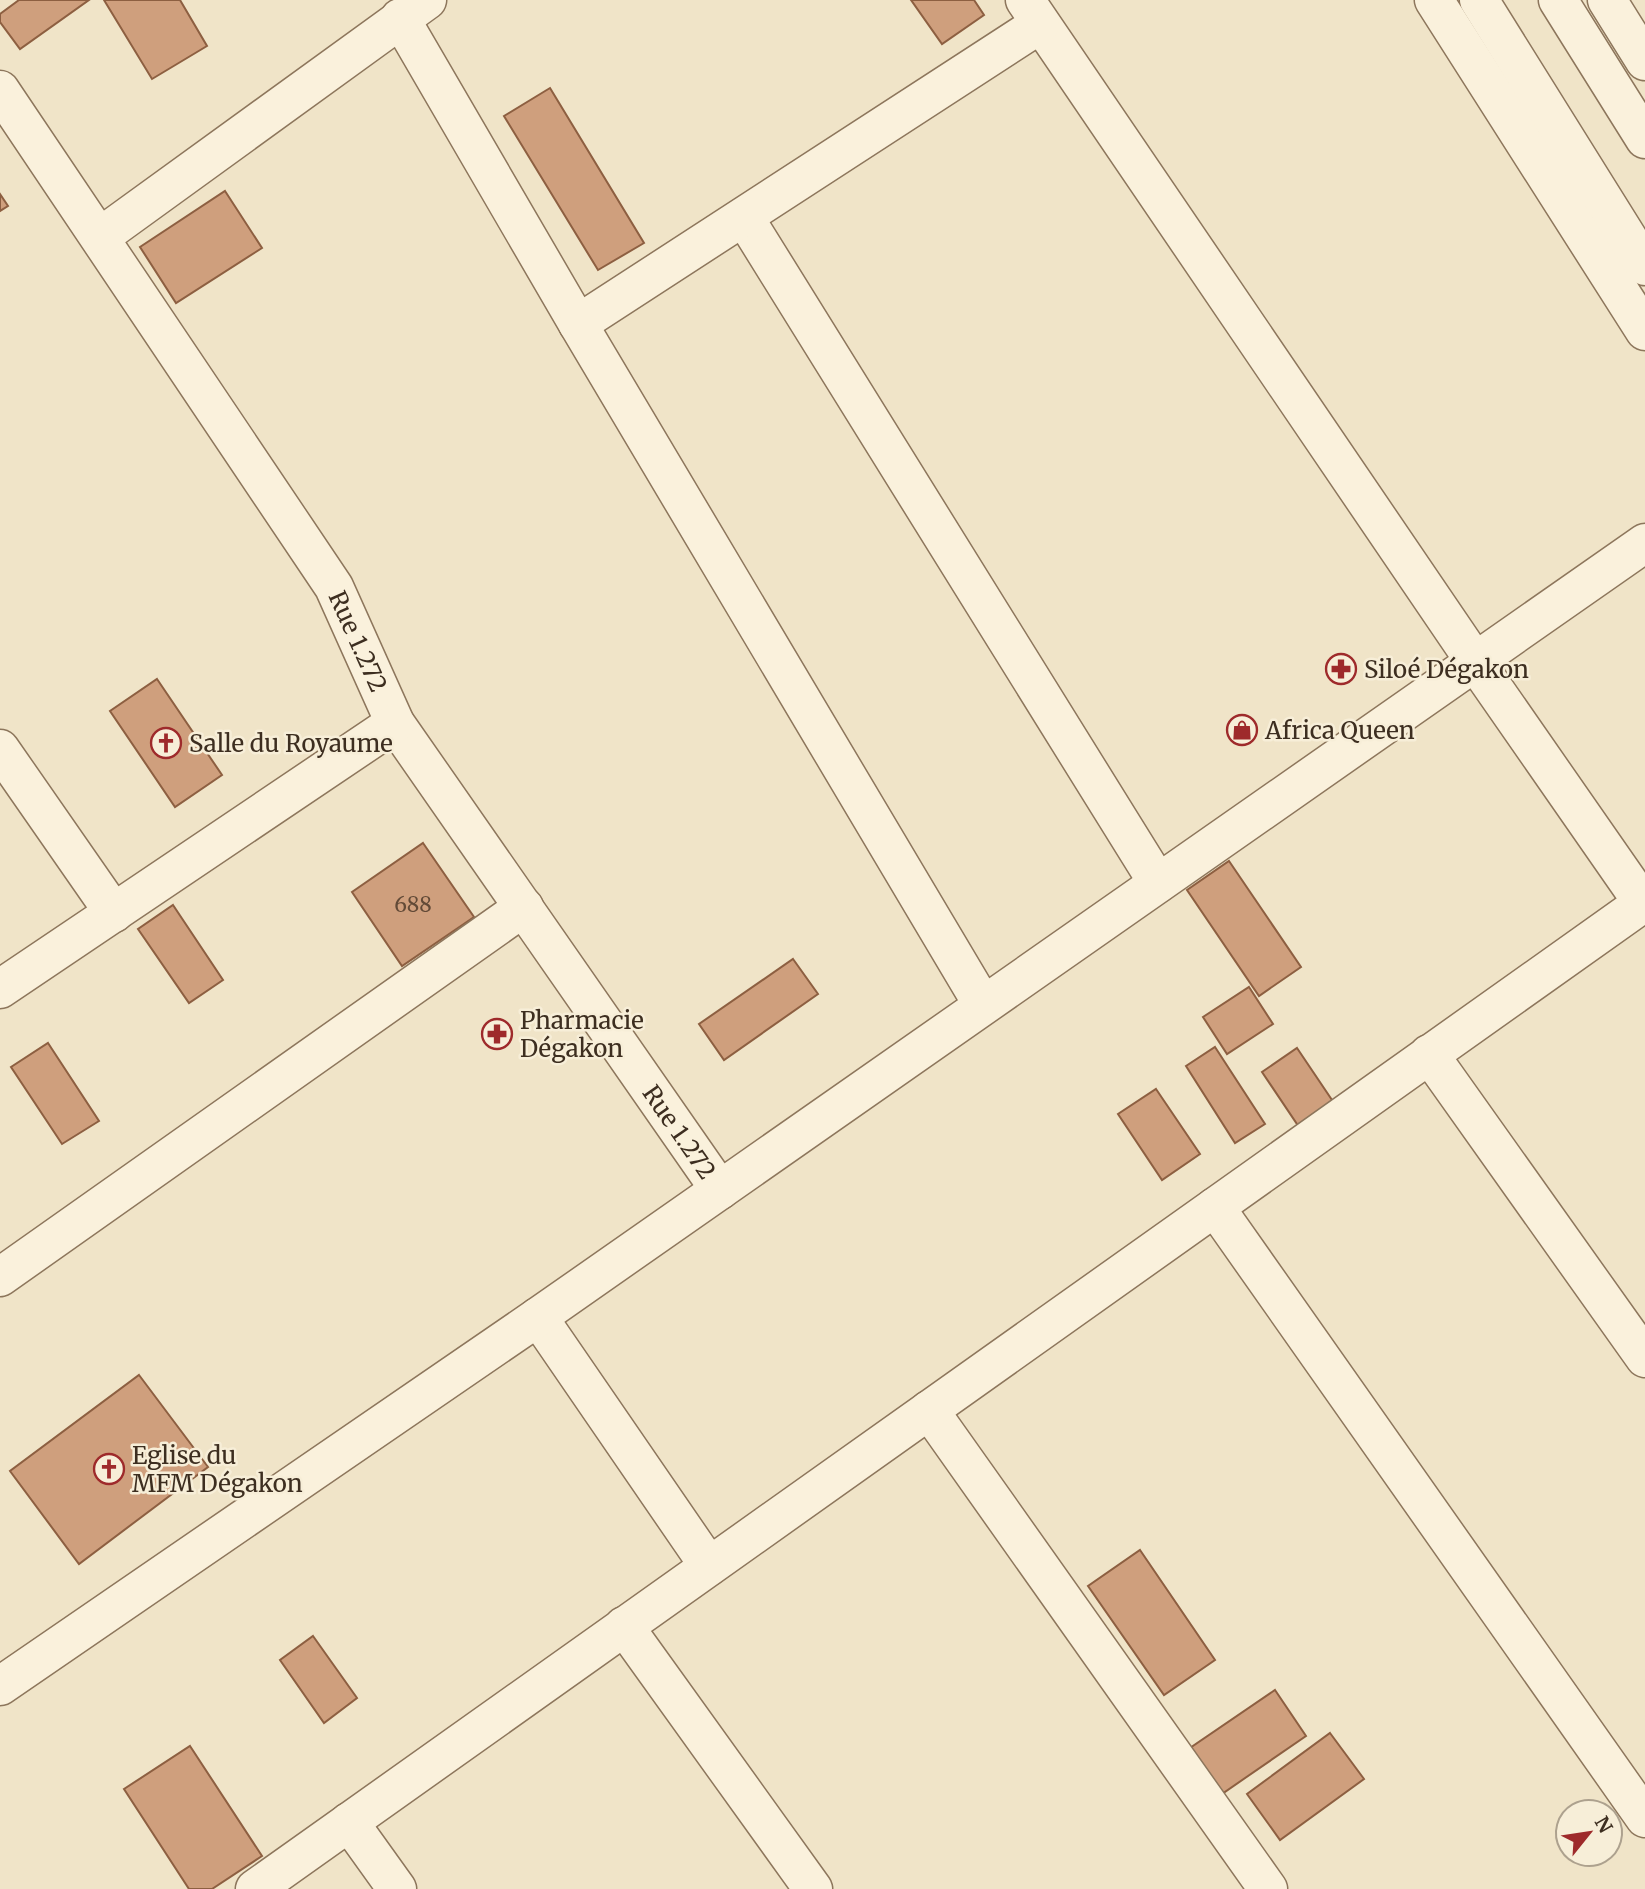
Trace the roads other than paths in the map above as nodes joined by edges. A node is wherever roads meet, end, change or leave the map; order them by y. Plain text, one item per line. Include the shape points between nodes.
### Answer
1 (1434, 0) edge
2 (1479, 0) edge
3 (1558, 0) edge
4 (1607, 0) edge
5 (413, 9) edge
6 (1032, 12) edge
7 (1645, 61) edge
8 (6, 110) edge
9 (1645, 139) edge
10 (744, 217) junction
11 (100, 237) junction
12 (1645, 266) edge
13 (578, 324) junction
14 (1645, 331) edge
15 (1645, 543) edge
16 (1476, 663) junction
17 (395, 723) junction
18 (0, 749) edge
19 (1158, 883) junction
20 (1644, 904) edge
21 (524, 907) junction
22 (114, 913) junction
23 (0, 989) edge
24 (983, 1005) junction
25 (1429, 1054) junction
26 (720, 1189) junction
27 (1215, 1207) junction
28 (0, 1277) edge
29 (538, 1317) junction
30 (1645, 1358) edge
31 (929, 1410) junction
32 (709, 1566) junction
33 (624, 1626) junction
34 (0, 1686) edge
35 (1645, 1818) edge
36 (349, 1822) junction
37 (254, 1889) edge
38 (397, 1889) edge
39 (813, 1889) edge
40 (1268, 1889) edge

1 - 14 street
2 - 12 street
3 - 9 street
4 - 7 street
5 - 11 street
5 - 13 street
6 - 10 street
6 - 16 street
8 - 11 street, Rue 1.272
10 - 13 street
10 - 19 street
11 - 17 street, Rue 1.272 via 334,587
13 - 24 street
15 - 16 street
16 - 19 street
16 - 20 street
17 - 21 street, Rue 1.272
17 - 22 street
18 - 22 street
19 - 24 street
20 - 25 street
21 - 26 street, Rue 1.272
21 - 28 street
22 - 23 street
24 - 26 street
25 - 27 street
25 - 30 street
26 - 29 street
27 - 31 street
27 - 35 street
29 - 32 street
29 - 34 street
31 - 32 street
31 - 40 street
32 - 33 street
33 - 36 street
33 - 39 street
36 - 37 street
36 - 38 street

